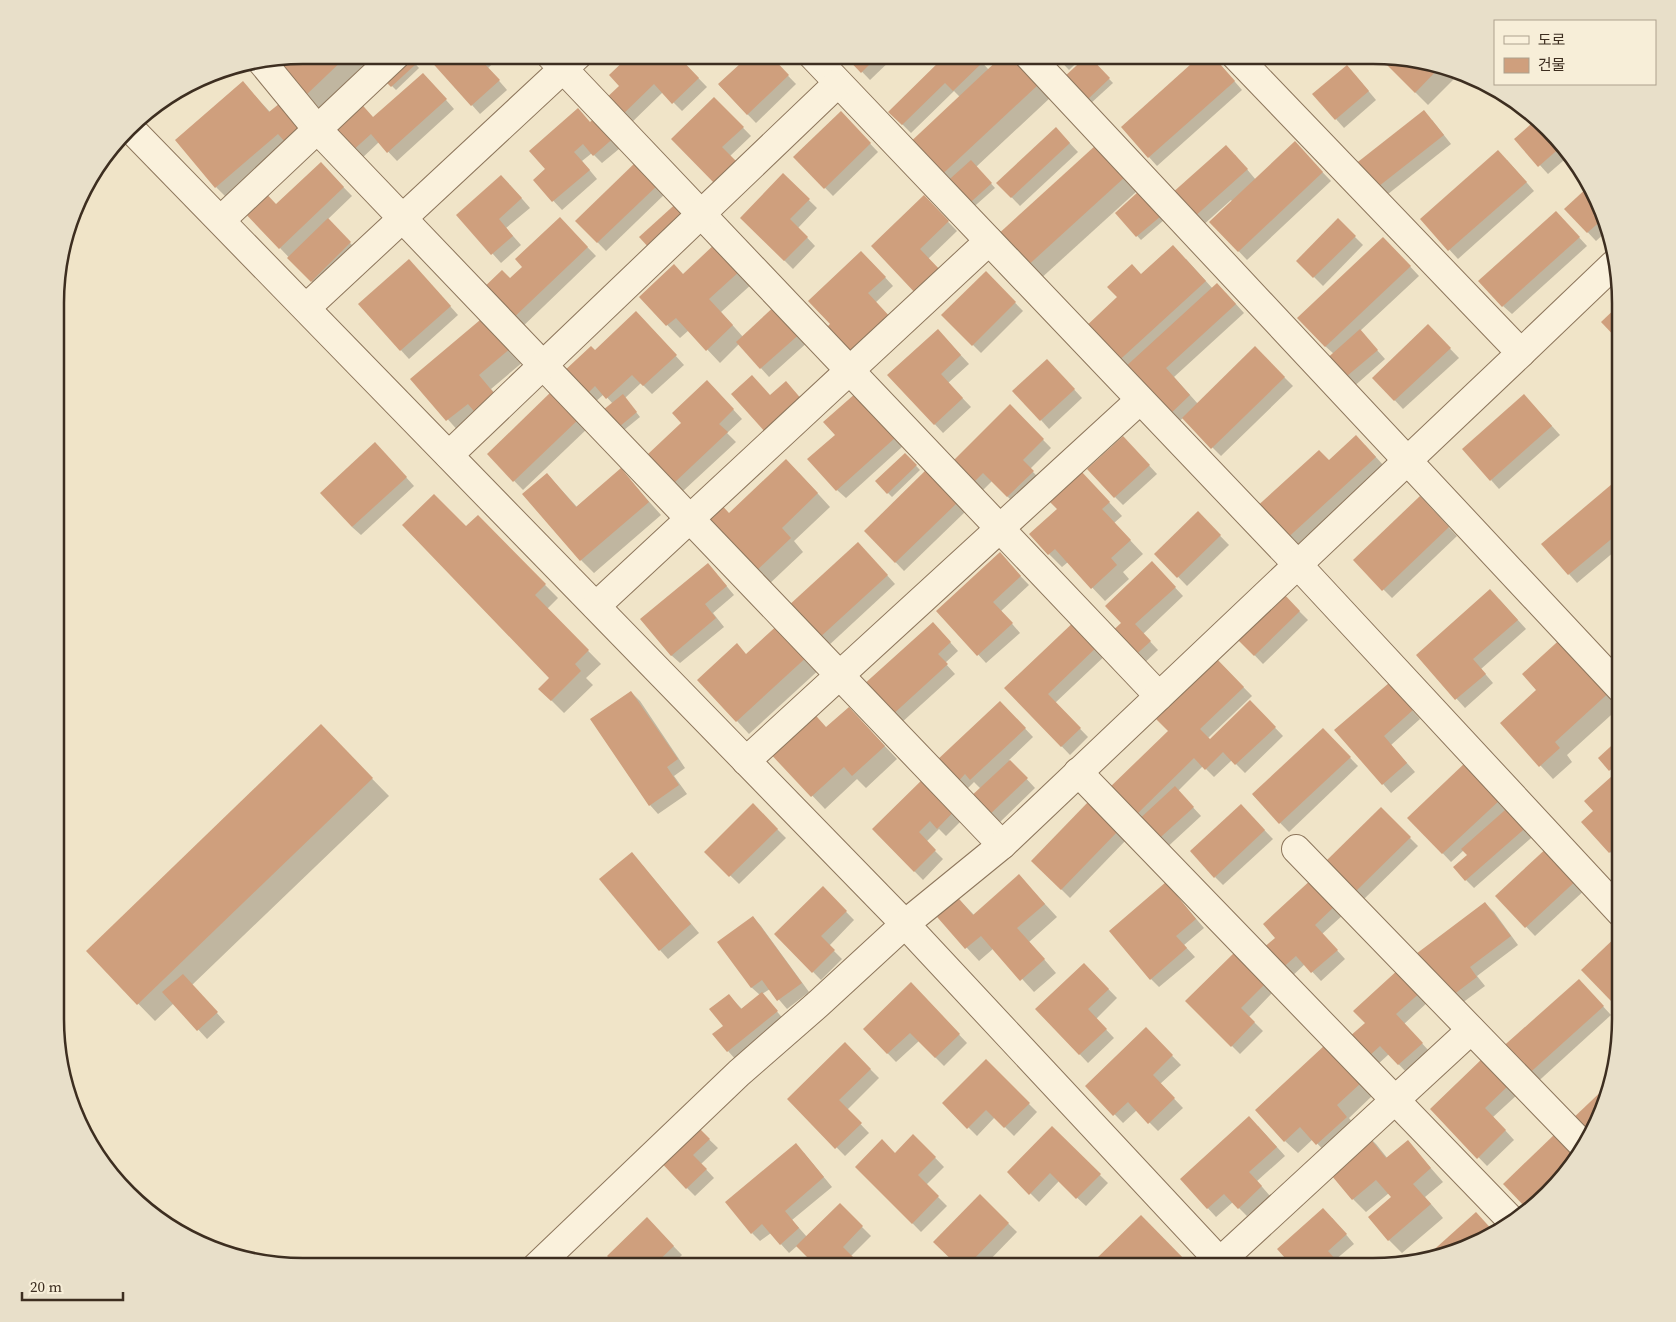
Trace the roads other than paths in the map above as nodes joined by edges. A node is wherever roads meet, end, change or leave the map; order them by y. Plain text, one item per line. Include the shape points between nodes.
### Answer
1 (387, 64) edge
2 (560, 64) edge
3 (568, 64) edge
4 (820, 64) edge
5 (1036, 64) edge
6 (1243, 64) edge
7 (266, 67) edge
8 (838, 83) junction
9 (317, 130) junction
10 (135, 133) edge
11 (702, 214) junction
12 (402, 218) junction
13 (221, 220) junction
14 (989, 241) junction
15 (1610, 267) edge
16 (306, 308) junction
17 (1521, 353) junction
18 (543, 365) junction
19 (850, 370) junction
20 (1140, 400) junction
21 (449, 455) junction
22 (1406, 461) junction
23 (690, 519) junction
24 (1000, 528) junction
25 (1298, 564) junction
26 (596, 606) junction
27 (840, 675) junction
28 (1612, 679) edge
29 (1159, 696) junction
30 (746, 761) junction
31 (1078, 772) junction
32 (1002, 845) junction
33 (1296, 849) dead end
34 (1612, 904) edge
35 (905, 924) junction
36 (1471, 1030) junction
37 (1395, 1100) junction
38 (1579, 1141) edge
39 (1508, 1217) edge
40 (545, 1258) edge
41 (1213, 1258) edge
42 (1226, 1258) edge

1 - 9 street
2 - 12 street
3 - 11 street
4 - 8 street
5 - 22 street
6 - 17 street
7 - 9 street
8 - 11 street
8 - 14 street
9 - 12 street
9 - 13 street
10 - 13 street
11 - 18 street
11 - 19 street
12 - 16 street
12 - 18 street
13 - 16 street
14 - 19 street
14 - 20 street
15 - 17 street
16 - 21 street
17 - 22 street
18 - 21 street
18 - 23 street
19 - 23 street
19 - 24 street
20 - 24 street
20 - 25 street
21 - 26 street
22 - 25 street
22 - 28 street
23 - 26 street
23 - 27 street
24 - 27 street
24 - 29 street
25 - 29 street
25 - 34 street
26 - 30 street
27 - 30 street
27 - 32 street
29 - 31 street
30 - 35 street
31 - 32 street
31 - 37 street
32 - 35 street
33 - 36 street
35 - 40 street via 739,1073
35 - 41 street
36 - 37 street
36 - 38 street
37 - 39 street
37 - 42 street

